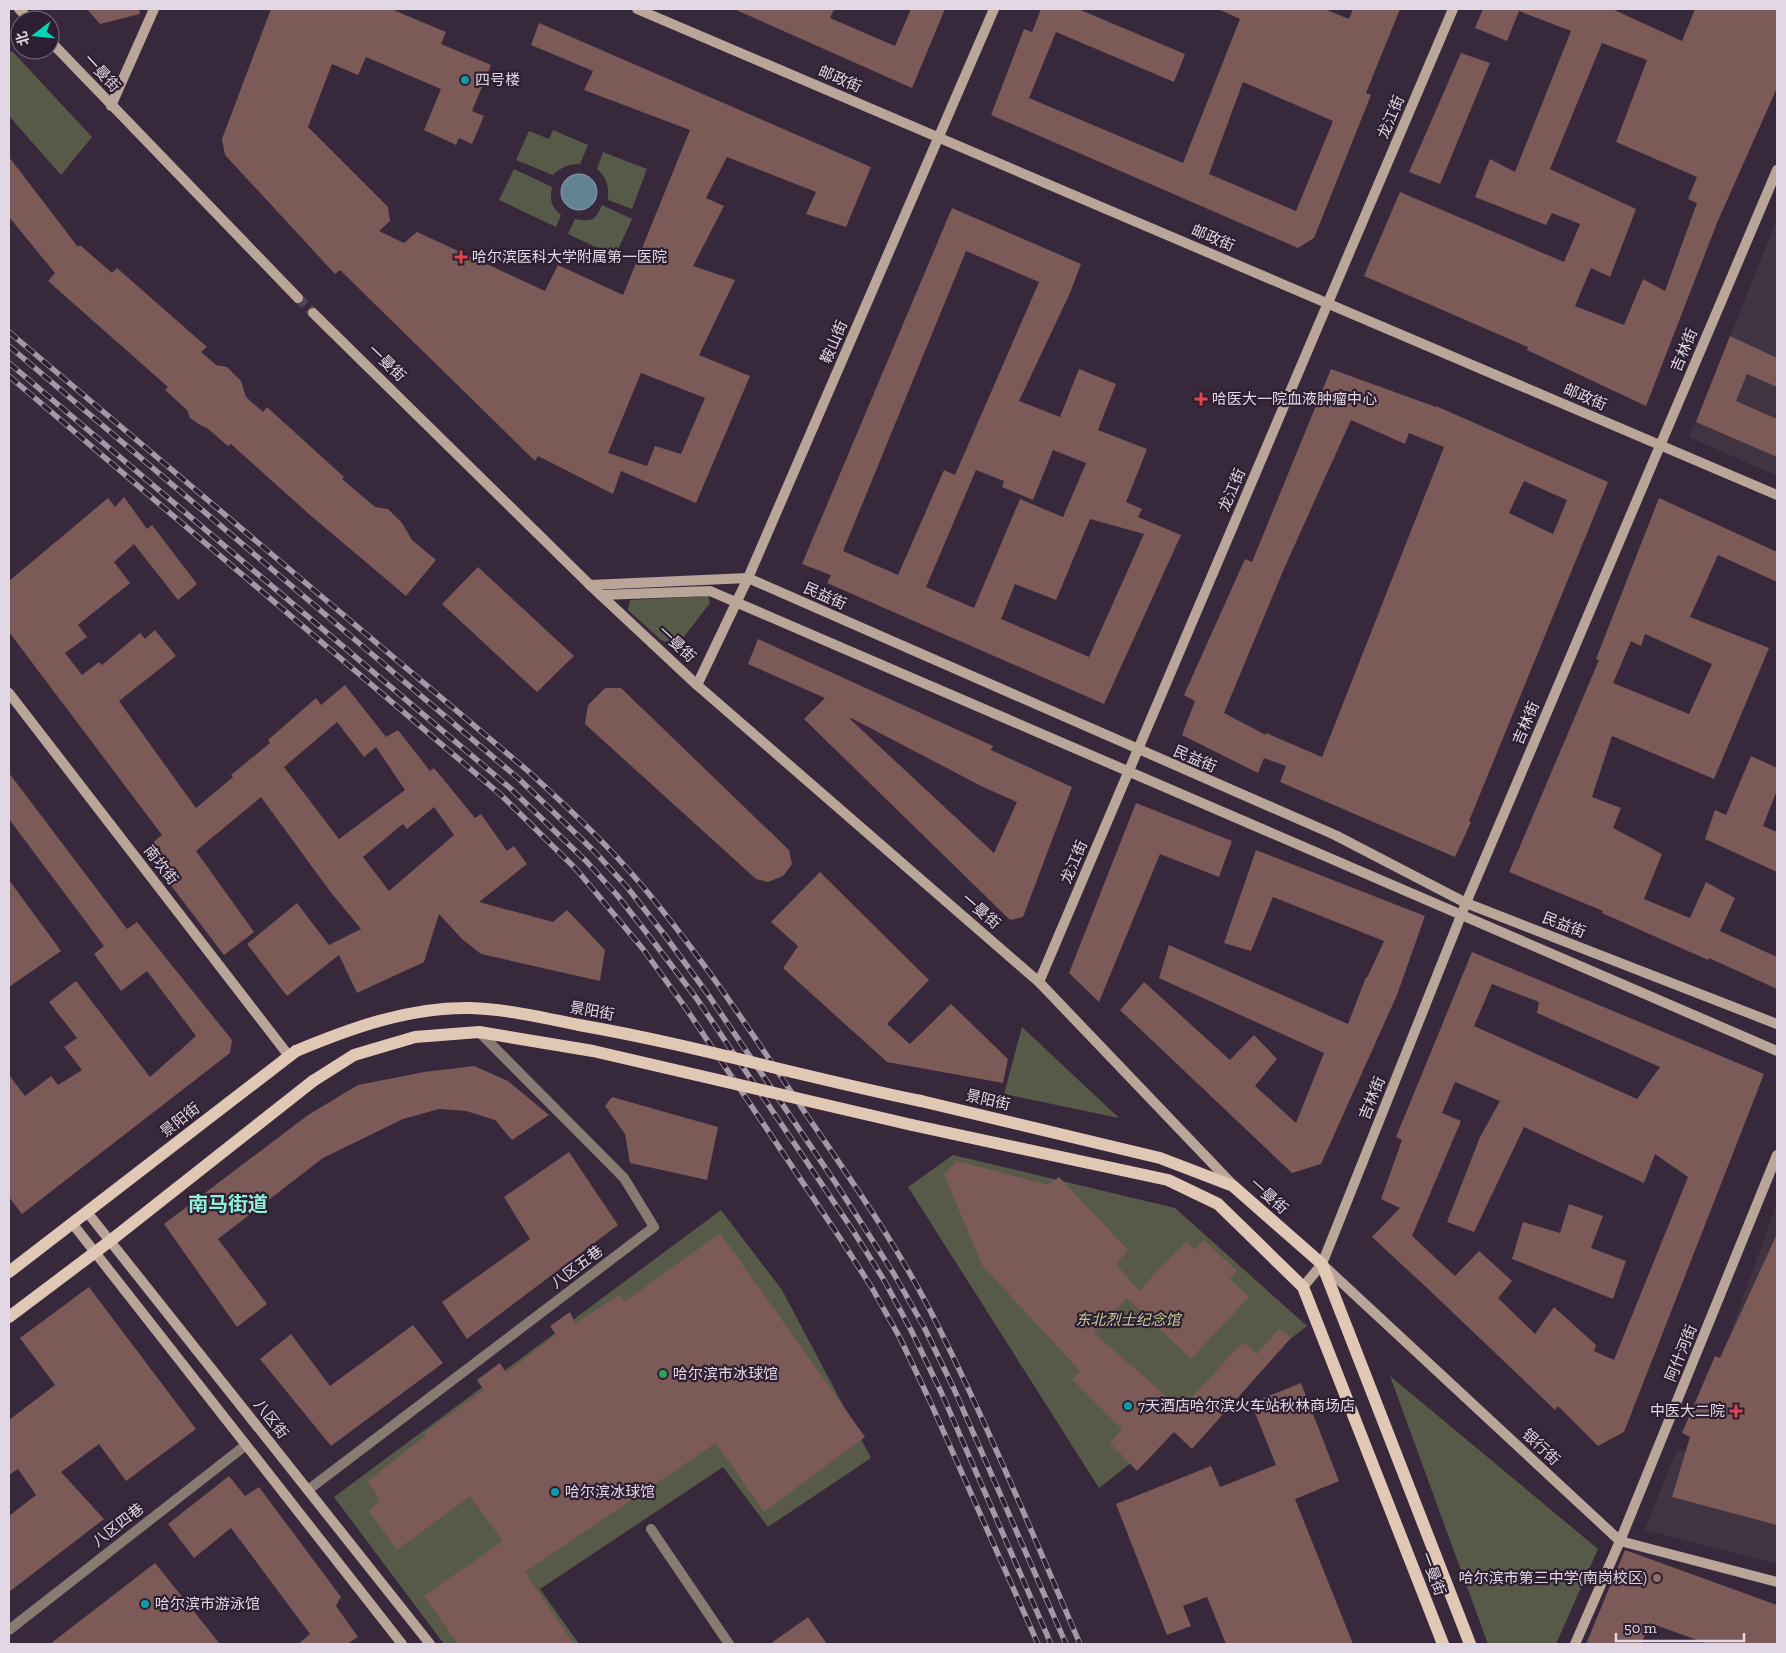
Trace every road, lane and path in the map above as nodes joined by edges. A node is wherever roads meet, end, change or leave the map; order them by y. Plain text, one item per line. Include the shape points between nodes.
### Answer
1 (154, 9) edge
2 (637, 9) edge
3 (994, 9) edge
4 (1453, 9) edge
5 (60, 52) edge
6 (111, 106) junction
7 (939, 138) junction
8 (1777, 170) edge
9 (298, 298) tunnel mouth
10 (1328, 304) junction
11 (313, 313) tunnel mouth
12 (1660, 446) junction
13 (1777, 495) edge
14 (748, 578) junction
15 (590, 585) junction
16 (600, 595) junction
17 (737, 604) junction
18 (697, 685) junction
19 (9, 693) edge
20 (1138, 750) junction
21 (1129, 770) junction
22 (1466, 903) junction
23 (1462, 916) junction
24 (1039, 982) junction
25 (1777, 1024) edge
26 (479, 1032) junction
27 (1777, 1051) edge
28 (293, 1054) junction
29 (1777, 1155) edge
30 (1233, 1186) junction
31 (87, 1212) junction
32 (72, 1223) junction
33 (110, 1241) junction
34 (95, 1252) junction
35 (1322, 1264) junction
36 (9, 1272) edge
37 (1303, 1287) junction
38 (9, 1317) edge
39 (246, 1445) junction
40 (308, 1490) junction
41 (651, 1529) dead end
42 (1620, 1541) junction
43 (1777, 1582) edge
44 (9, 1630) edge
45 (402, 1644) edge
46 (430, 1644) edge
47 (729, 1644) edge
48 (1443, 1644) edge
49 (1470, 1644) edge
50 (1575, 1644) edge

1 - 6 street
2 - 7 street, 邮政街
3 - 7 street, 鞍山街
4 - 10 street, 龙江街
5 - 6 street, 一曼街
6 - 9 street, 一曼街
7 - 10 street, 邮政街
7 - 14 street, 鞍山街
8 - 12 street, 吉林街
10 - 12 street, 邮政街
10 - 20 street, 龙江街
11 - 15 street, 一曼街
12 - 13 street, 邮政街
12 - 22 street, 吉林街
14 - 15 street, 民益街
14 - 17 street, 鞍山街
14 - 20 street, 民益街
15 - 16 street, 一曼街
16 - 17 street, 民益街 via 710,591
16 - 18 street, 一曼街
17 - 18 street, 鞍山街
17 - 21 street, 民益街
18 - 24 street, 一曼街
19 - 28 street, 南坎街
20 - 21 street, 龙江街
20 - 22 street, 民益街 via 1335,835
21 - 23 street, 民益街
21 - 24 street, 龙江街
22 - 23 street, 吉林街
22 - 25 street, 民益街
23 - 27 street, 民益街
23 - 35 street, 吉林街
24 - 30 street, 一曼街
26 - 33 main road, bridge via 415,1037 354,1055 313,1081
26 - 37 main road, 一曼街, bridge via 593,1050 912,1125 1168,1180 1218,1204
26 - 40 street, 八区五巷 via 624,1178 654,1227
28 - 30 main road, 景阳街, bridge via 386,1018 470,1008 499,1011 637,1035 922,1101 1160,1158
28 - 31 main road, 景阳街
29 - 42 street, 阿什河街
30 - 35 main road, 一曼街
31 - 32 main road, 景阳街
31 - 33 street, 八区街
32 - 34 street
32 - 36 main road, 景阳街
33 - 34 main road
33 - 40 street, 八区街
34 - 38 main road
34 - 39 street
35 - 37 street, 吉林街
35 - 42 street, 银行街
35 - 49 main road, 一曼街
37 - 48 main road, 一曼街
39 - 44 street, 八区四巷
39 - 45 street
40 - 46 street, 八区街
41 - 47 street
42 - 43 street, 银行街
42 - 50 street, 阿什河街

